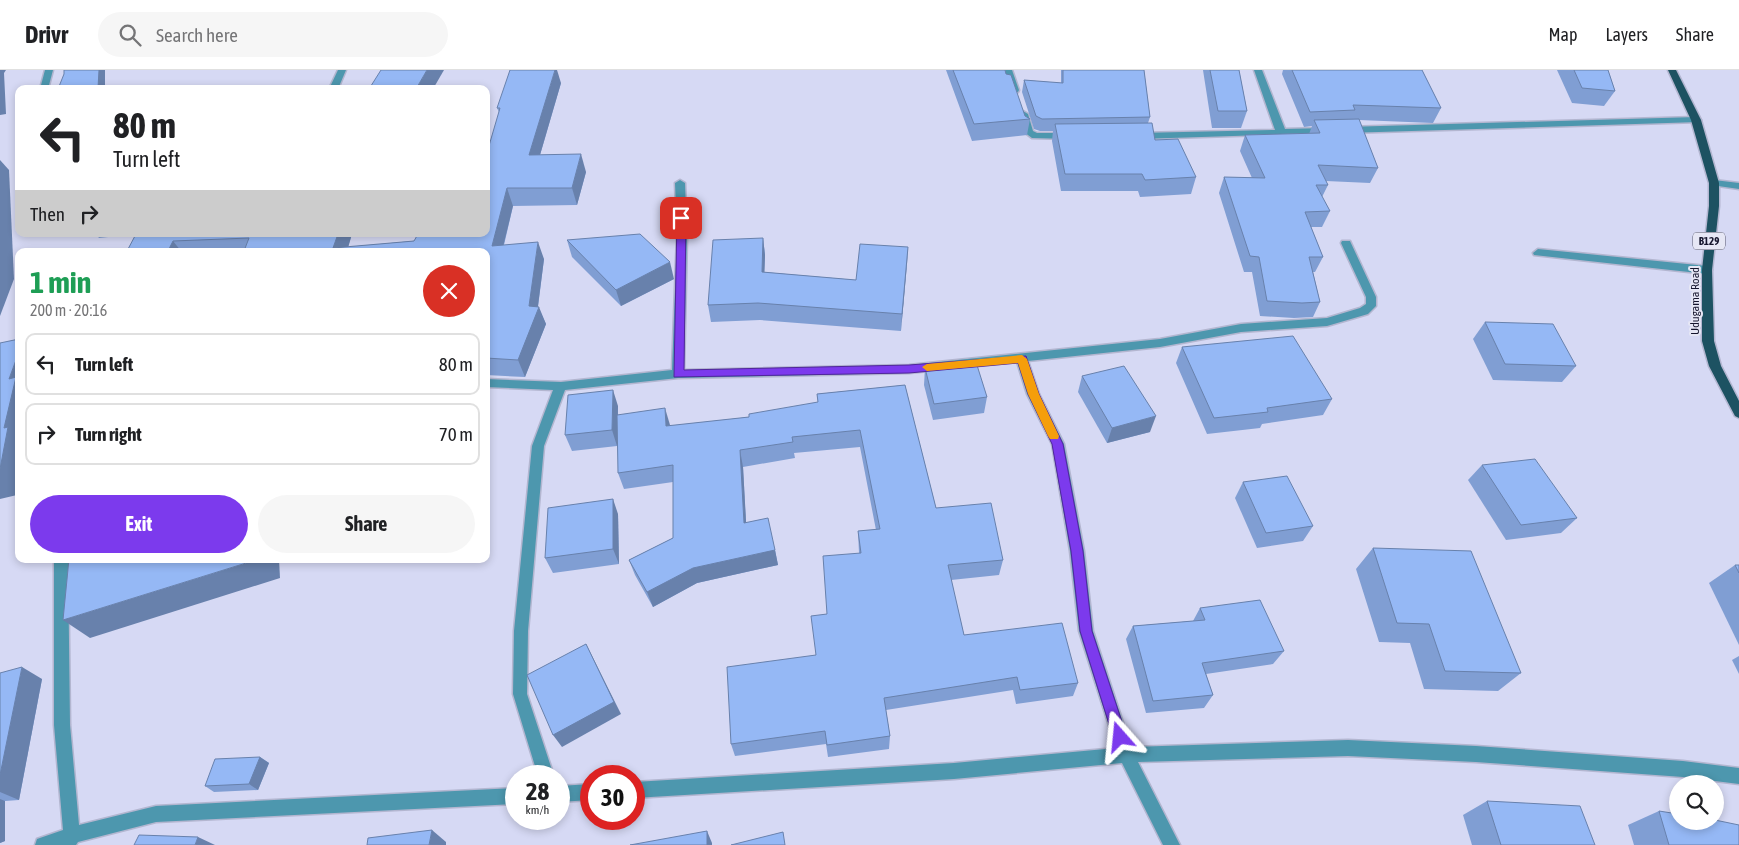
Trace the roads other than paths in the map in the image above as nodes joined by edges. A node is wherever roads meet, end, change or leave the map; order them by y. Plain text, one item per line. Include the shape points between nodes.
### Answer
1 (49, 70) edge
2 (342, 70) edge
3 (1008, 70) edge
4 (1258, 70) edge
5 (1672, 70) edge
6 (45, 85) edge
7 (335, 85) edge
8 (1696, 120) junction
9 (1281, 132) junction
10 (1075, 136) edge
11 (1131, 136) edge
12 (680, 183) dead end
13 (1714, 183) junction
14 (1739, 186) edge
15 (1346, 243) dead end
16 (1538, 253) dead end
17 (1707, 270) junction
18 (1022, 359) junction
19 (678, 374) junction
20 (490, 383) edge
21 (561, 386) junction
22 (1739, 413) edge
23 (62, 563) edge
24 (1126, 755) junction
25 (543, 765) edge
26 (1739, 776) edge
27 (645, 789) edge
28 (505, 797) edge
29 (70, 840) edge
30 (44, 845) edge
31 (1172, 845) edge

1 - 6 street
2 - 7 street
3 - 10 street via 1031,134
4 - 9 street
5 - 8 main road, Udugama Road / B129
8 - 9 street
8 - 13 main road, Udugama Road / B129
9 - 11 street
12 - 19 street via 682,236
13 - 14 street
13 - 17 main road, Udugama Road / B129
15 - 18 street via 1371,297 1371,306 1364,311 1327,322 1241,328 1160,343
16 - 17 street
17 - 22 main road, Udugama Road / B129 via 1708,341 1715,366
18 - 19 street via 909,369
18 - 24 street via 1033,394 1058,444 1077,551 1086,631
19 - 21 street
20 - 21 street
21 - 25 street via 538,446 521,632 520,694
23 - 29 street via 62,725
24 - 26 street via 1348,748 1476,754
24 - 27 street via 954,771
24 - 31 street
28 - 29 street via 156,814
29 - 30 street

